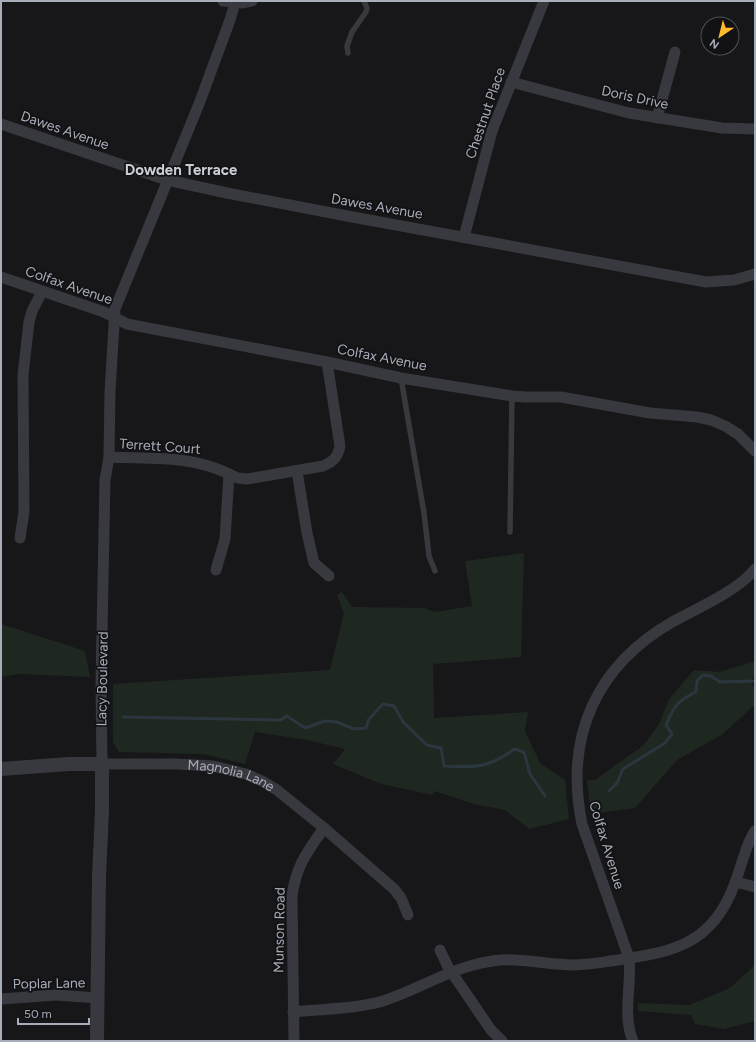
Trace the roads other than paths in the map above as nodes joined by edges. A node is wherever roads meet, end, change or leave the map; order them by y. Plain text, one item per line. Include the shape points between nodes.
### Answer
1 (223, 1) edge
2 (252, 1) edge
3 (364, 1) edge
4 (544, 1) edge
5 (235, 3) junction
6 (675, 52) dead end
7 (348, 53) dead end
8 (511, 82) junction
9 (657, 118) junction
10 (1, 124) edge
11 (755, 129) edge
12 (167, 180) junction
13 (464, 237) junction
14 (755, 274) edge
15 (1, 277) edge
16 (42, 292) junction
17 (115, 317) junction
18 (327, 362) junction
19 (401, 378) junction
20 (512, 396) junction
21 (755, 451) edge
22 (109, 457) junction
23 (297, 471) junction
24 (229, 474) junction
25 (510, 532) dead end
26 (20, 538) dead end
27 (755, 568) edge
28 (216, 570) dead end
29 (435, 570) dead end
30 (329, 576) dead end
31 (102, 764) junction
32 (1, 769) edge
33 (324, 828) junction
34 (755, 831) edge
35 (736, 882) junction
36 (755, 887) edge
37 (408, 915) dead end
38 (440, 950) dead end
39 (629, 958) junction
40 (452, 972) junction
41 (98, 998) junction
42 (1, 999) edge
43 (293, 1012) junction
44 (97, 1041) edge
45 (294, 1041) edge
46 (502, 1041) edge
47 (633, 1041) edge

1 - 5 street
2 - 5 street
3 - 7 lane via 366,12 352,32 347,46
4 - 8 street, Chestnut Place
5 - 12 street, Lacy Boulevard via 199,104
6 - 9 street
8 - 9 street, Doris Drive
8 - 13 street, Chestnut Place via 492,131
9 - 11 street, Doris Drive via 722,128
10 - 12 street, Dawes Avenue
12 - 13 street, Dawes Avenue
12 - 17 street, Lacy Boulevard via 115,309
13 - 14 street, Dawes Avenue via 706,282 734,280
15 - 16 street, Colfax Avenue
16 - 17 street, Colfax Avenue
16 - 26 street via 29,322 23,375 24,512
17 - 18 street, Colfax Avenue via 127,324
17 - 22 street, Lacy Boulevard
18 - 19 street, Colfax Avenue
18 - 23 street, Terrett Court via 339,453 329,464
19 - 20 street, Colfax Avenue
19 - 29 lane via 429,556
20 - 21 street, Colfax Avenue via 561,397 650,413 711,420 738,434
20 - 25 lane
22 - 24 street, Terrett Court via 190,461 206,464
22 - 31 street, Lacy Boulevard via 106,480 101,684
23 - 24 street, Terrett Court via 247,479
23 - 30 street via 314,563
24 - 28 street via 225,539
27 - 39 street, Colfax Avenue via 738,585 661,629 628,654 602,687 584,727 577,763 578,804 582,824
31 - 32 street, Magnolia Lane
31 - 33 street, Magnolia Lane via 176,764 230,769 256,778 277,790
31 - 41 street, Lacy Boulevard
33 - 37 street, Magnolia Lane via 394,889
33 - 43 street, Munson Road via 304,857 294,883
34 - 35 street
35 - 36 street
35 - 39 street via 723,910 690,941 674,948
38 - 40 street
39 - 40 street via 573,965 501,960 484,962
39 - 47 street, Colfax Avenue via 628,1023
40 - 43 street via 384,1000 354,1007
40 - 46 street via 491,1030
41 - 42 street, Poplar Lane via 56,995
41 - 44 street, Lacy Boulevard
43 - 45 street, Munson Road

